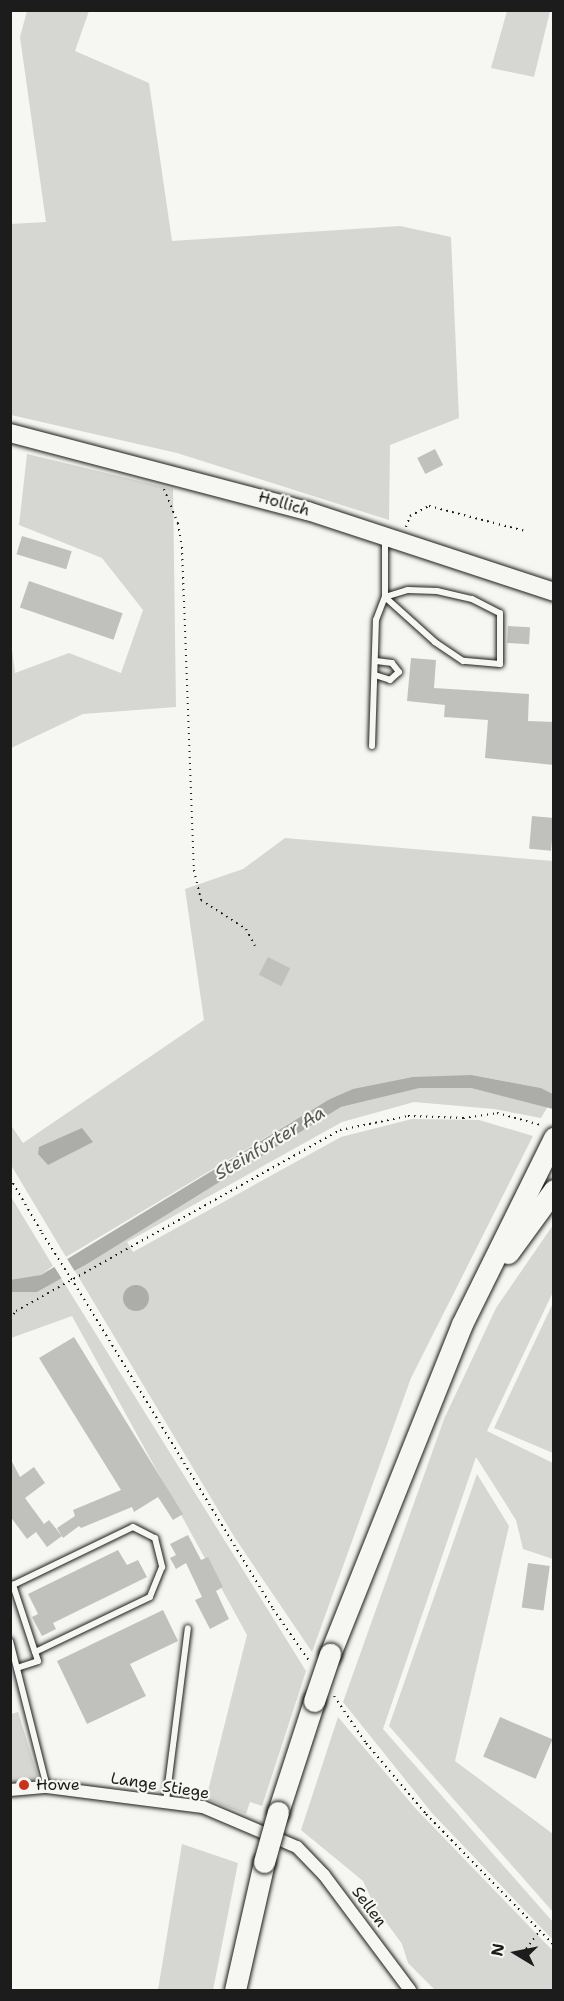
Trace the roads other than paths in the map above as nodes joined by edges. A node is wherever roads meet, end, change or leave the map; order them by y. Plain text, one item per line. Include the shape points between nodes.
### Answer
1 (10, 433) edge
2 (393, 538) junction
3 (554, 592) edge
4 (385, 597) junction
5 (376, 661) junction
6 (375, 675) junction
7 (372, 746) dead end
8 (548, 1139) edge
9 (554, 1190) edge
10 (462, 1324) junction
11 (188, 1628) dead end
12 (10, 1641) edge
13 (35, 1653) junction
14 (17, 1668) junction
15 (47, 1786) junction
16 (10, 1790) edge
17 (166, 1801) junction
18 (297, 1847) joint
19 (235, 1990) edge
20 (410, 1990) edge

1 - 2 main road, Hollich via 167,471
2 - 3 main road, Hollich
2 - 4 lane
4 - 4 lane via 408,590 436,591 472,599 500,614 500,664 463,661 435,642
4 - 5 lane via 376,620
5 - 6 lane
5 - 6 lane via 392,663 399,672 390,680
6 - 7 lane
8 - 10 highway
9 - 10 highway
10 - 19 highway, bridge via 330,1654 324,1698 278,1812
11 - 17 lane
12 - 14 lane
13 - 13 lane via 13,1585 133,1527 155,1538 162,1567 150,1597
13 - 14 lane via 38,1661
14 - 15 lane
15 - 16 street, Lange Stiege
15 - 17 street, Lange Stiege
17 - 18 street, Lange Stiege via 203,1807
18 - 20 street, Sellen via 324,1875

